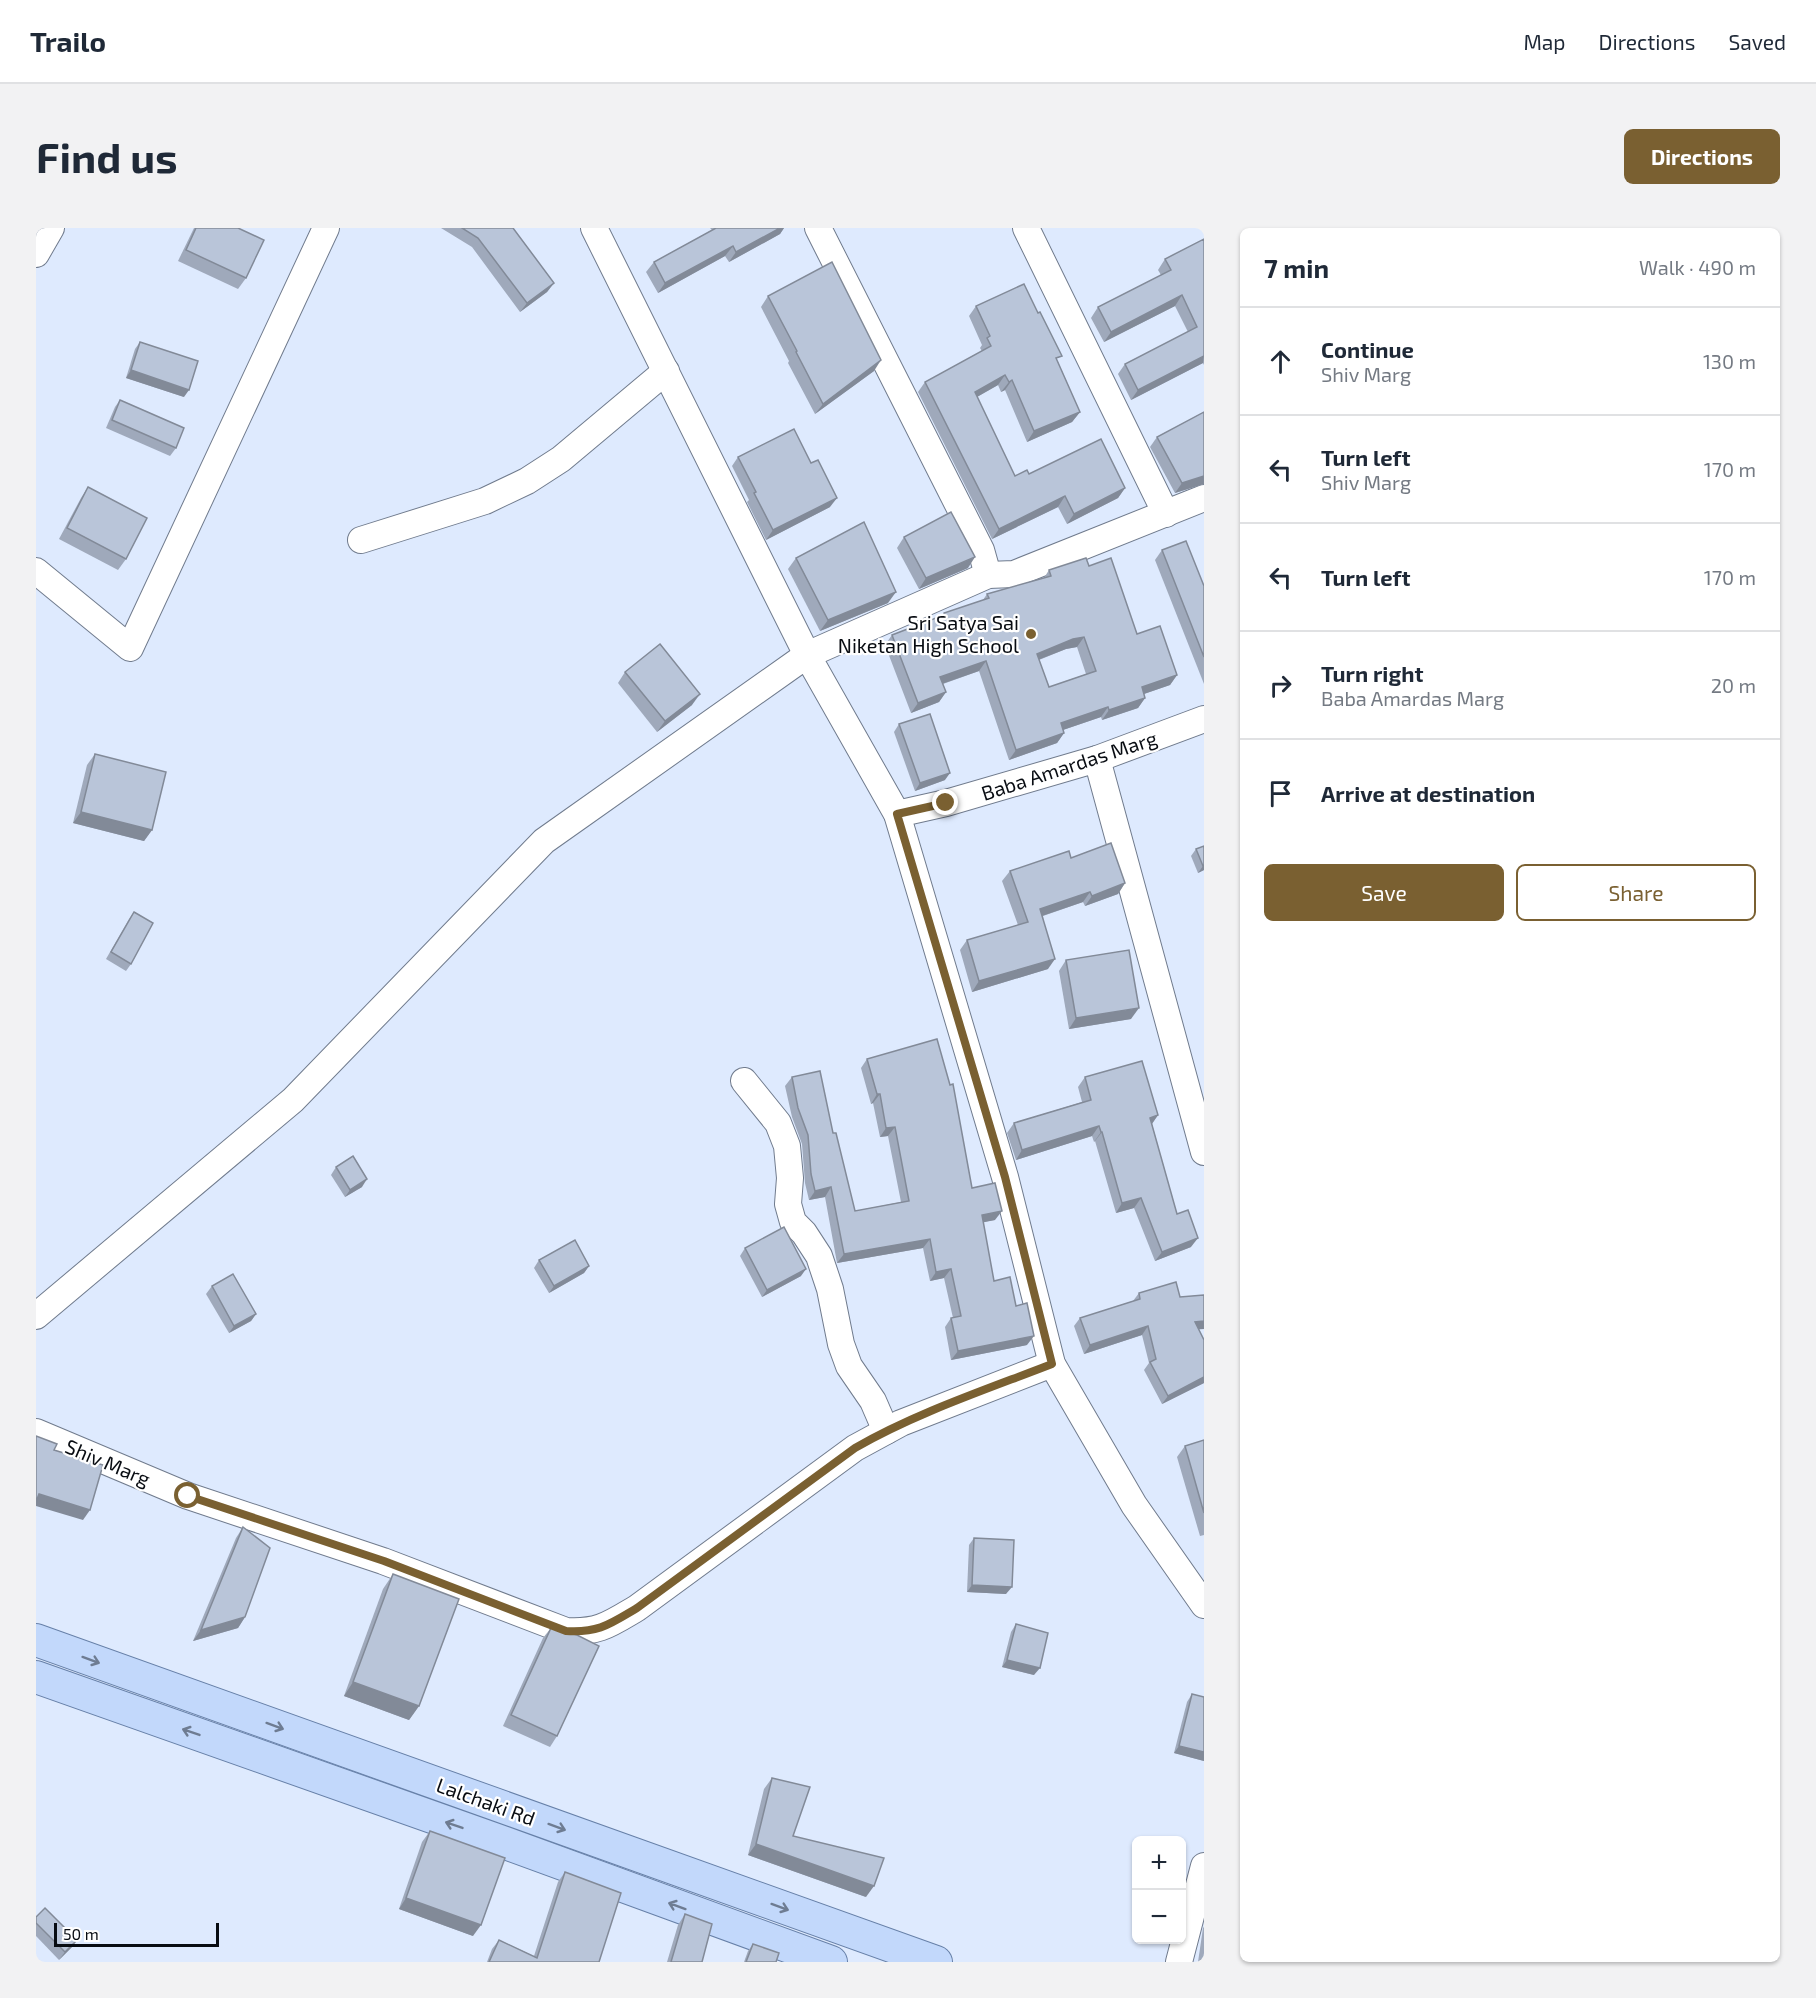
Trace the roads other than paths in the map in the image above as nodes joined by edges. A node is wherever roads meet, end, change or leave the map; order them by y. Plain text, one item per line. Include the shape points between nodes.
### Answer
1 (51, 228) edge
2 (326, 228) edge
3 (594, 228) edge
4 (818, 228) edge
5 (1026, 228) edge
6 (36, 254) edge
7 (666, 371) junction
8 (1204, 498) edge
9 (1166, 514) junction
10 (361, 540) dead end
11 (36, 571) edge
12 (988, 575) junction
13 (807, 655) junction
14 (1204, 719) edge
15 (1097, 759) junction
16 (897, 814) junction
17 (744, 1082) dead end
18 (1204, 1152) edge
19 (36, 1316) edge
20 (1052, 1364) junction
21 (886, 1431) junction
22 (36, 1432) edge
23 (1204, 1605) edge
24 (36, 1640) edge
25 (36, 1677) edge
26 (512, 1811) junction
27 (497, 1840) junction
28 (1204, 1866) edge
29 (741, 1893) junction
30 (725, 1923) junction
31 (831, 1962) edge
32 (936, 1962) edge
33 (1179, 1962) edge

1 - 6 street
2 - 11 street via 130,648
3 - 7 street
4 - 12 street via 981,550
5 - 9 street
7 - 10 street via 561,459 527,481 484,501
7 - 13 street
8 - 9 street
9 - 12 street via 1014,574
12 - 13 street
13 - 16 street
13 - 19 street via 544,841 293,1101
14 - 15 street, Baba Amardas Marg
15 - 16 street, Baba Amardas Marg
15 - 18 street
16 - 20 street via 1005,1177
17 - 21 street via 778,1123 787,1146 788,1204 793,1222 819,1256 849,1366 873,1401
20 - 21 street, Shiv Marg
20 - 23 street via 1134,1505
21 - 22 street, Shiv Marg via 855,1448 637,1608 600,1629 584,1632 566,1631 384,1561 188,1496
24 -> 26 main road, Lalchaki Rd
27 -> 25 main road, Lalchaki Rd
26 - 27 main road
26 -> 29 main road, Lalchaki Rd
30 -> 27 main road, Lalchaki Rd
28 - 33 street
29 - 30 main road
29 -> 32 main road, Lalchaki Rd
30 - 31 main road, Lalchaki Rd

